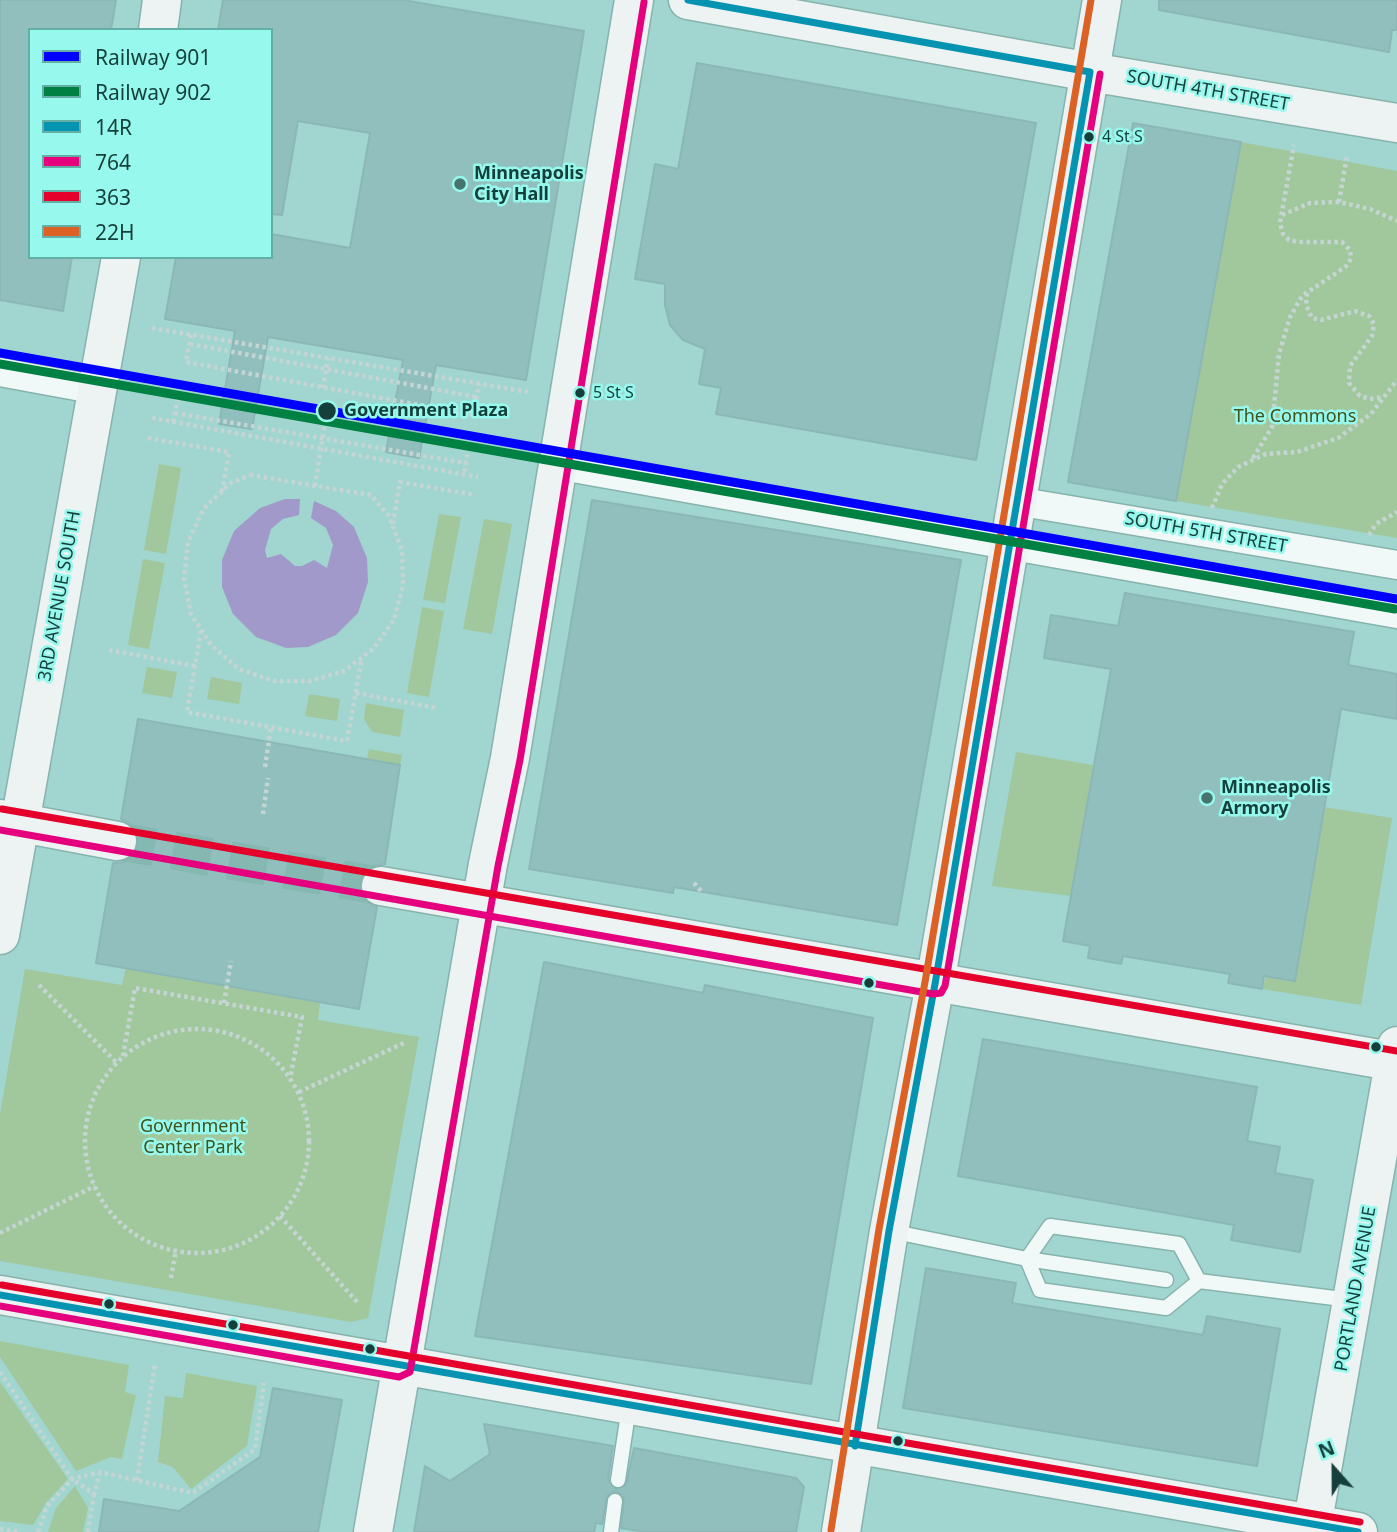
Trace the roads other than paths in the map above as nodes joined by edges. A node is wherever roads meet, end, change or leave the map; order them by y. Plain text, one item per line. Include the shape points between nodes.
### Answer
1 (162, 0) edge
2 (634, 0) edge
3 (688, 0) edge
4 (1102, 0) edge
5 (158, 28) edge
6 (1090, 72) junction
7 (1397, 123) edge
8 (121, 259) edge
9 (0, 372) edge
10 (97, 390) junction
11 (556, 465) junction
12 (1016, 501) junction
13 (1010, 546) junction
14 (1397, 565) edge
15 (1397, 614) edge
16 (9, 821) edge
17 (117, 841) tunnel mouth
18 (381, 886) tunnel mouth
19 (481, 903) junction
20 (0, 935) edge
21 (935, 984) junction
22 (1396, 1056) edge
23 (888, 1231) junction
24 (1027, 1259) junction
25 (1166, 1279) dead end
26 (1199, 1281) junction
27 (0, 1295) edge
28 (1354, 1300) junction
29 (401, 1367) junction
30 (629, 1407) junction
31 (855, 1446) junction
32 (618, 1480) dead end
33 (615, 1501) dead end
34 (1312, 1528) edge
35 (373, 1532) edge
36 (611, 1532) edge
37 (841, 1532) edge
38 (1358, 1532) edge

1 - 5 main road
2 - 11 main road
3 - 6 main road, SOUTH 4TH STREET
4 - 6 main road
6 - 7 main road, SOUTH 4TH STREET
6 - 12 main road
8 - 10 main road, 3RD AVENUE SOUTH
9 - 10 street
10 - 16 main road, 3RD AVENUE SOUTH
11 - 13 street
11 - 19 main road via 510,758
12 - 13 main road
12 - 14 street, SOUTH 5TH STREET
13 - 15 street
13 - 21 main road
16 - 17 main road
16 - 20 main road, 3RD AVENUE SOUTH
18 - 19 main road
19 - 21 main road
19 - 29 main road
21 - 22 main road
21 - 23 main road
22 - 28 main road, PORTLAND AVENUE
23 - 24 lane
23 - 31 main road
24 - 25 lane
24 - 26 lane via 1040,1290 1166,1308
24 - 26 lane via 1050,1226 1179,1244
26 - 28 lane
27 - 29 main road
28 - 34 main road, PORTLAND AVENUE
29 - 30 main road
29 - 35 main road
30 - 31 main road
30 - 32 lane
31 - 34 main road
31 - 37 main road
33 - 36 lane
34 - 38 main road

